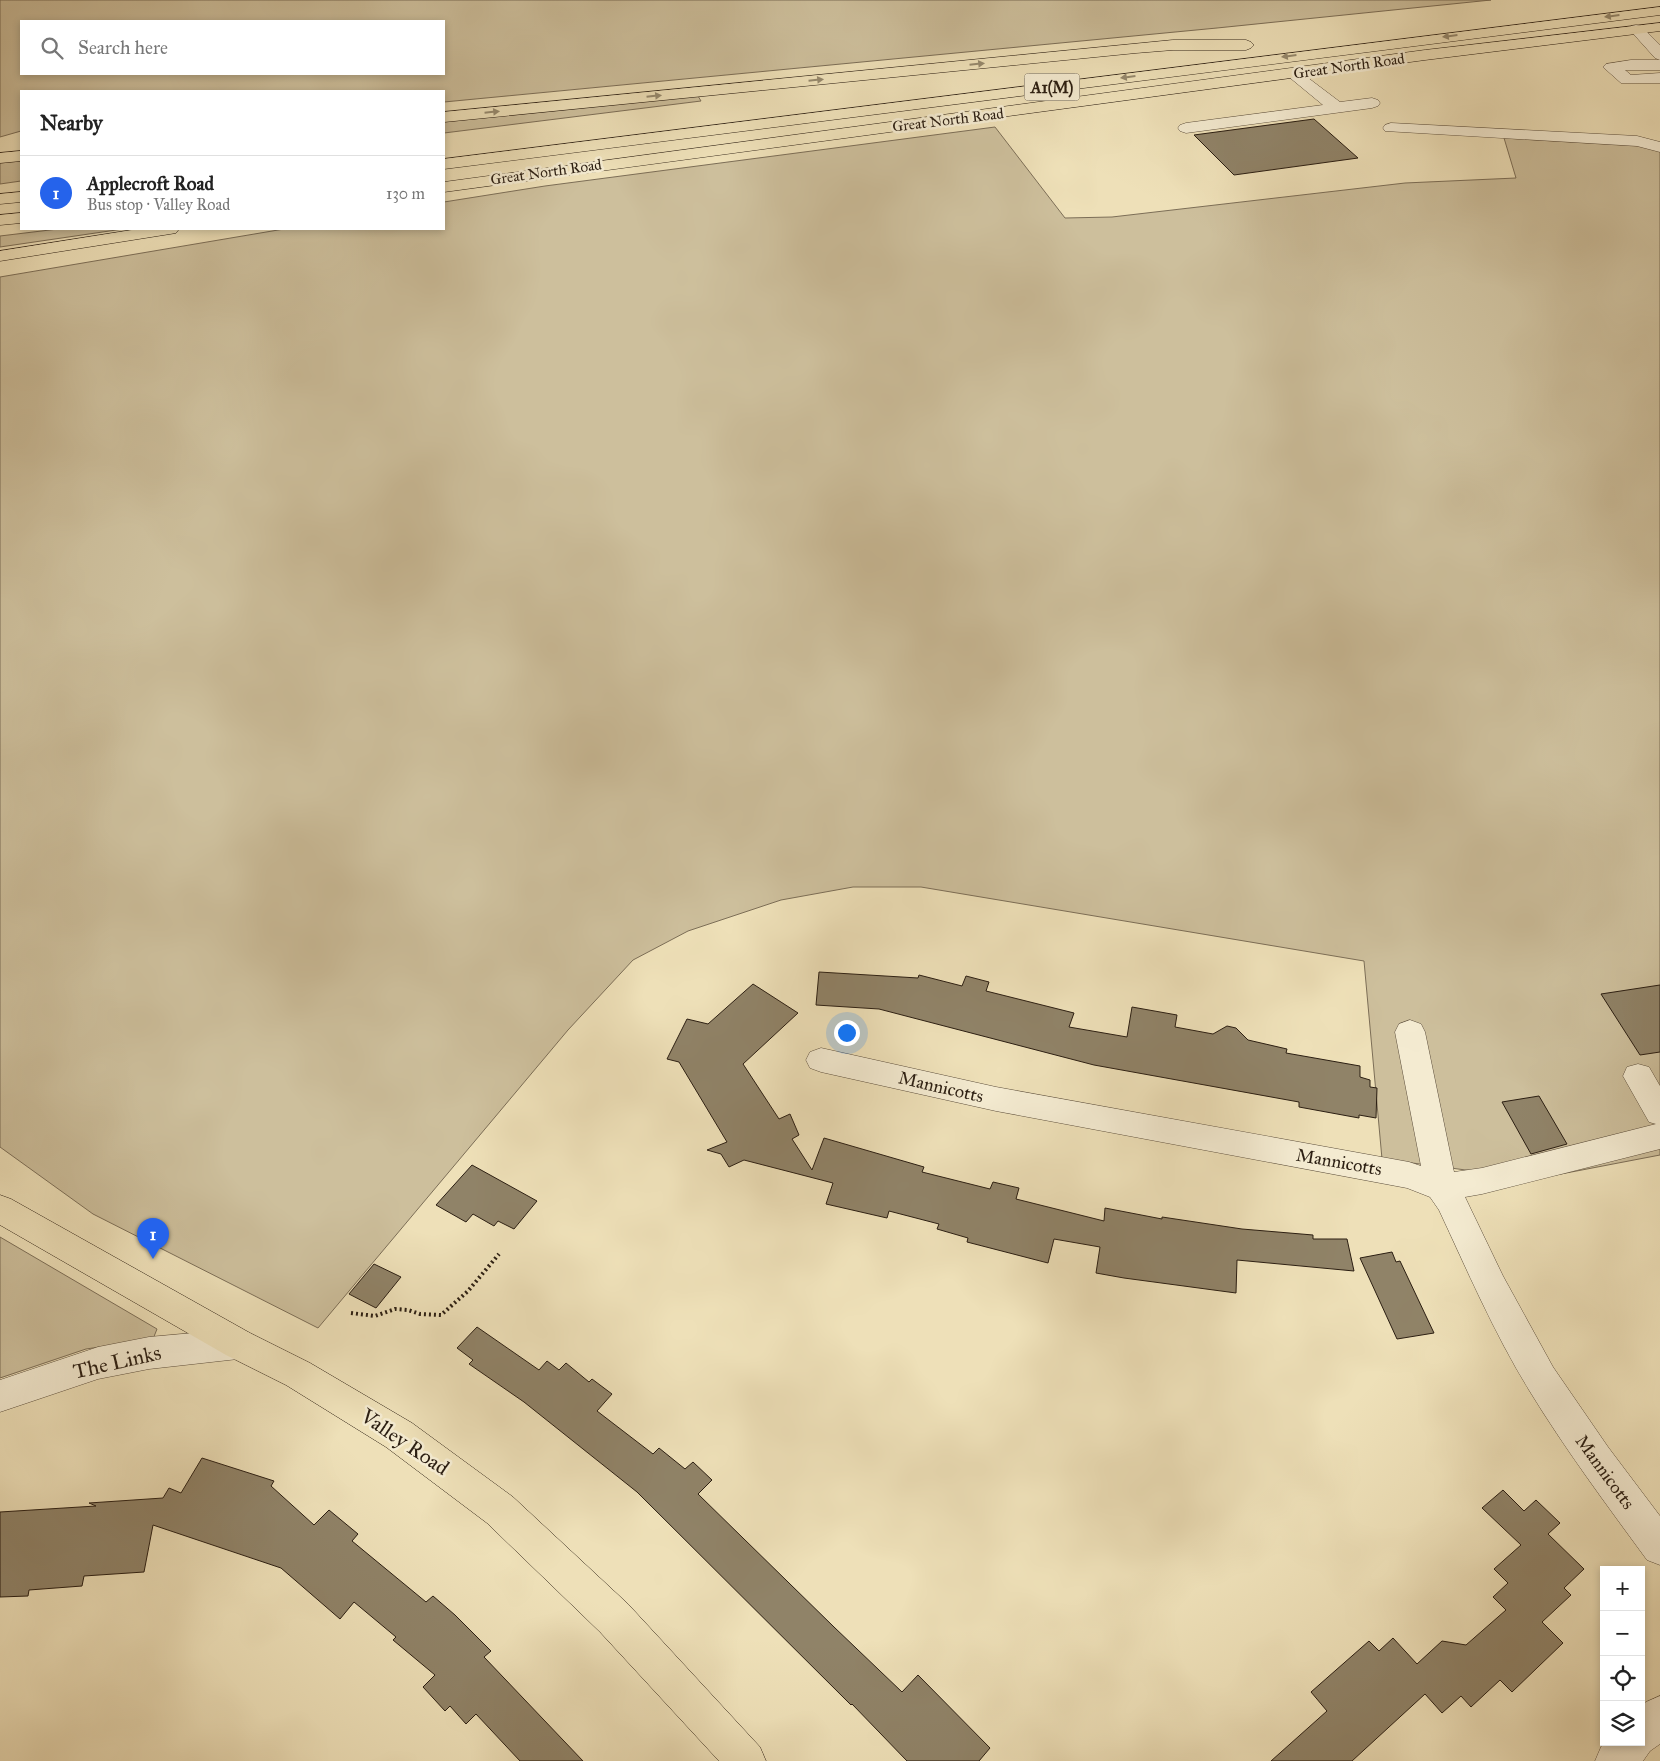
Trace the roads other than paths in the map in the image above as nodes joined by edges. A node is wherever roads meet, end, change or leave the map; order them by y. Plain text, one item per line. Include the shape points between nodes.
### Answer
1 (1660, 11) edge
2 (1647, 28) edge
3 (1660, 38) edge
4 (1265, 43) dead end
5 (1246, 45) junction
6 (1660, 55) edge
7 (1660, 65) edge
8 (1294, 74) junction
9 (1660, 78) edge
10 (933, 84) dead end
11 (1372, 103) dead end
12 (1338, 108) junction
13 (445, 117) edge
14 (1186, 128) dead end
15 (1391, 128) dead end
16 (1660, 147) edge
17 (20, 156) edge
18 (0, 158) edge
19 (445, 164) edge
20 (445, 187) edge
21 (20, 197) edge
22 (0, 199) edge
23 (20, 218) edge
24 (0, 220) edge
25 (164, 230) edge
26 (0, 256) edge
27 (1410, 1032) dead end
28 (821, 1060) dead end
29 (1638, 1076) dead end
30 (1660, 1113) edge
31 (1660, 1136) edge
32 (1441, 1187) junction
33 (0, 1209) edge
34 (238, 1344) junction
35 (0, 1396) edge
36 (1660, 1547) edge
37 (1660, 1716) edge
38 (1645, 1730) edge
39 (1629, 1746) edge
40 (746, 1761) edge
41 (1615, 1761) edge

1 -> 19 main road, A1(M)
2 - 3 street
2 - 6 street
2 - 8 main road, Great North Road
4 - 5 main road, A1(M)
5 - 10 main road, A1(M)
13 -> 5 main road, A1(M) via 1136,48
7 - 9 street via 1611,67 1627,80
8 - 12 street
8 - 20 main road, Great North Road
11 - 12 street
12 - 14 street
15 - 16 street via 1637,141
17 - 18 main road
21 - 22 main road
23 - 24 main road
25 - 26 main road
27 - 32 street
28 - 32 street, Mannicotts via 996,1099 1409,1175
29 - 30 street
31 - 32 street
32 - 36 street, Mannicotts via 1541,1378
33 - 34 main road, Valley Road
34 - 35 street, The Links via 149,1352 98,1363
34 - 40 main road, Valley Road via 298,1374 399,1435 500,1510 614,1618
37 - 38 street
39 - 41 street

